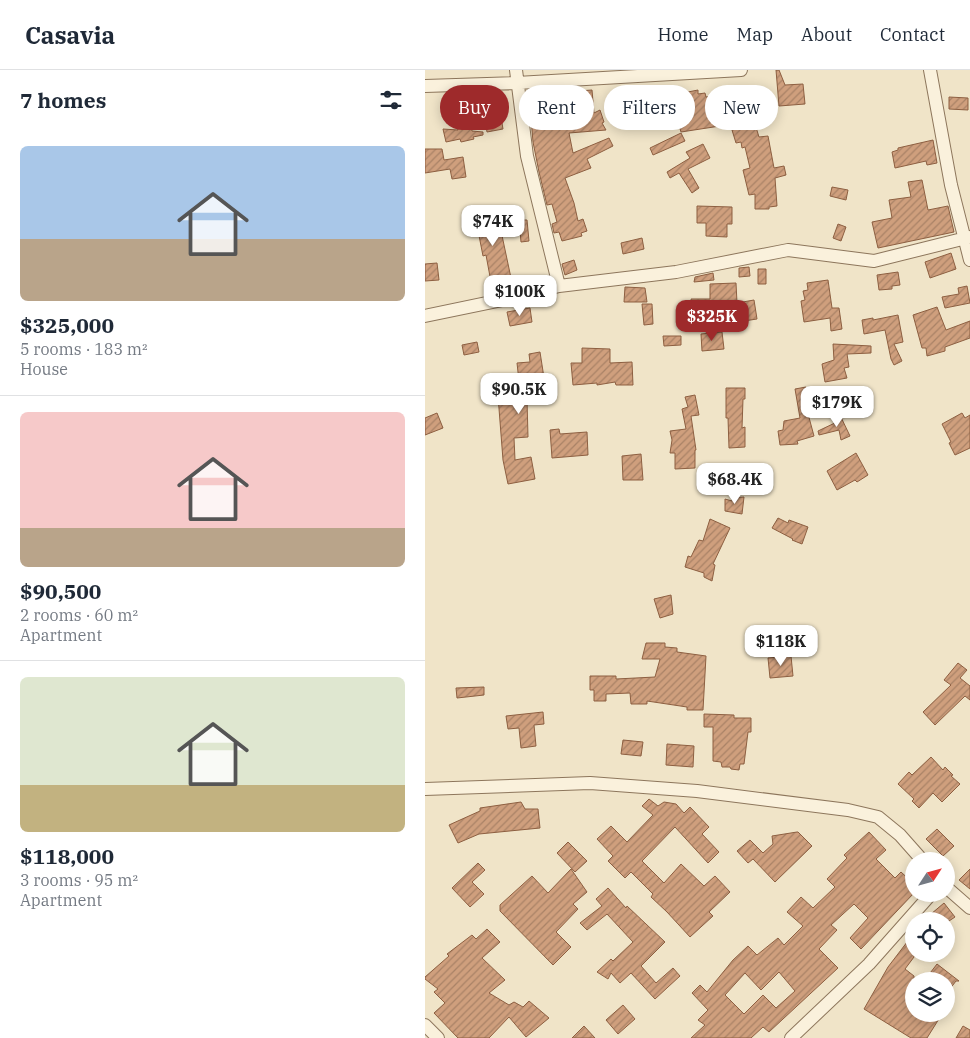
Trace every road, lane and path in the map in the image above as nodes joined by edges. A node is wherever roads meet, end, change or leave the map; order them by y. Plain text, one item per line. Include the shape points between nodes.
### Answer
1 (516, 70) edge
2 (741, 70) edge
3 (930, 70) edge
4 (517, 83) junction
5 (425, 86) edge
6 (967, 238) edge
7 (970, 260) edge
8 (559, 286) junction
9 (425, 316) edge
10 (425, 789) edge
11 (915, 852) edge
12 (955, 895) edge
13 (924, 902) edge
14 (970, 908) edge
15 (425, 1025) edge
16 (438, 1038) edge
17 (791, 1038) edge

1 - 4 street
2 - 4 street
3 - 6 street via 951,185
4 - 5 street
4 - 8 street via 527,156
6 - 7 street
6 - 8 street via 874,261 788,250 676,272
8 - 9 street
10 - 11 street via 590,783 697,791 848,810 878,817
12 - 14 street
13 - 17 street via 869,964
15 - 16 street

